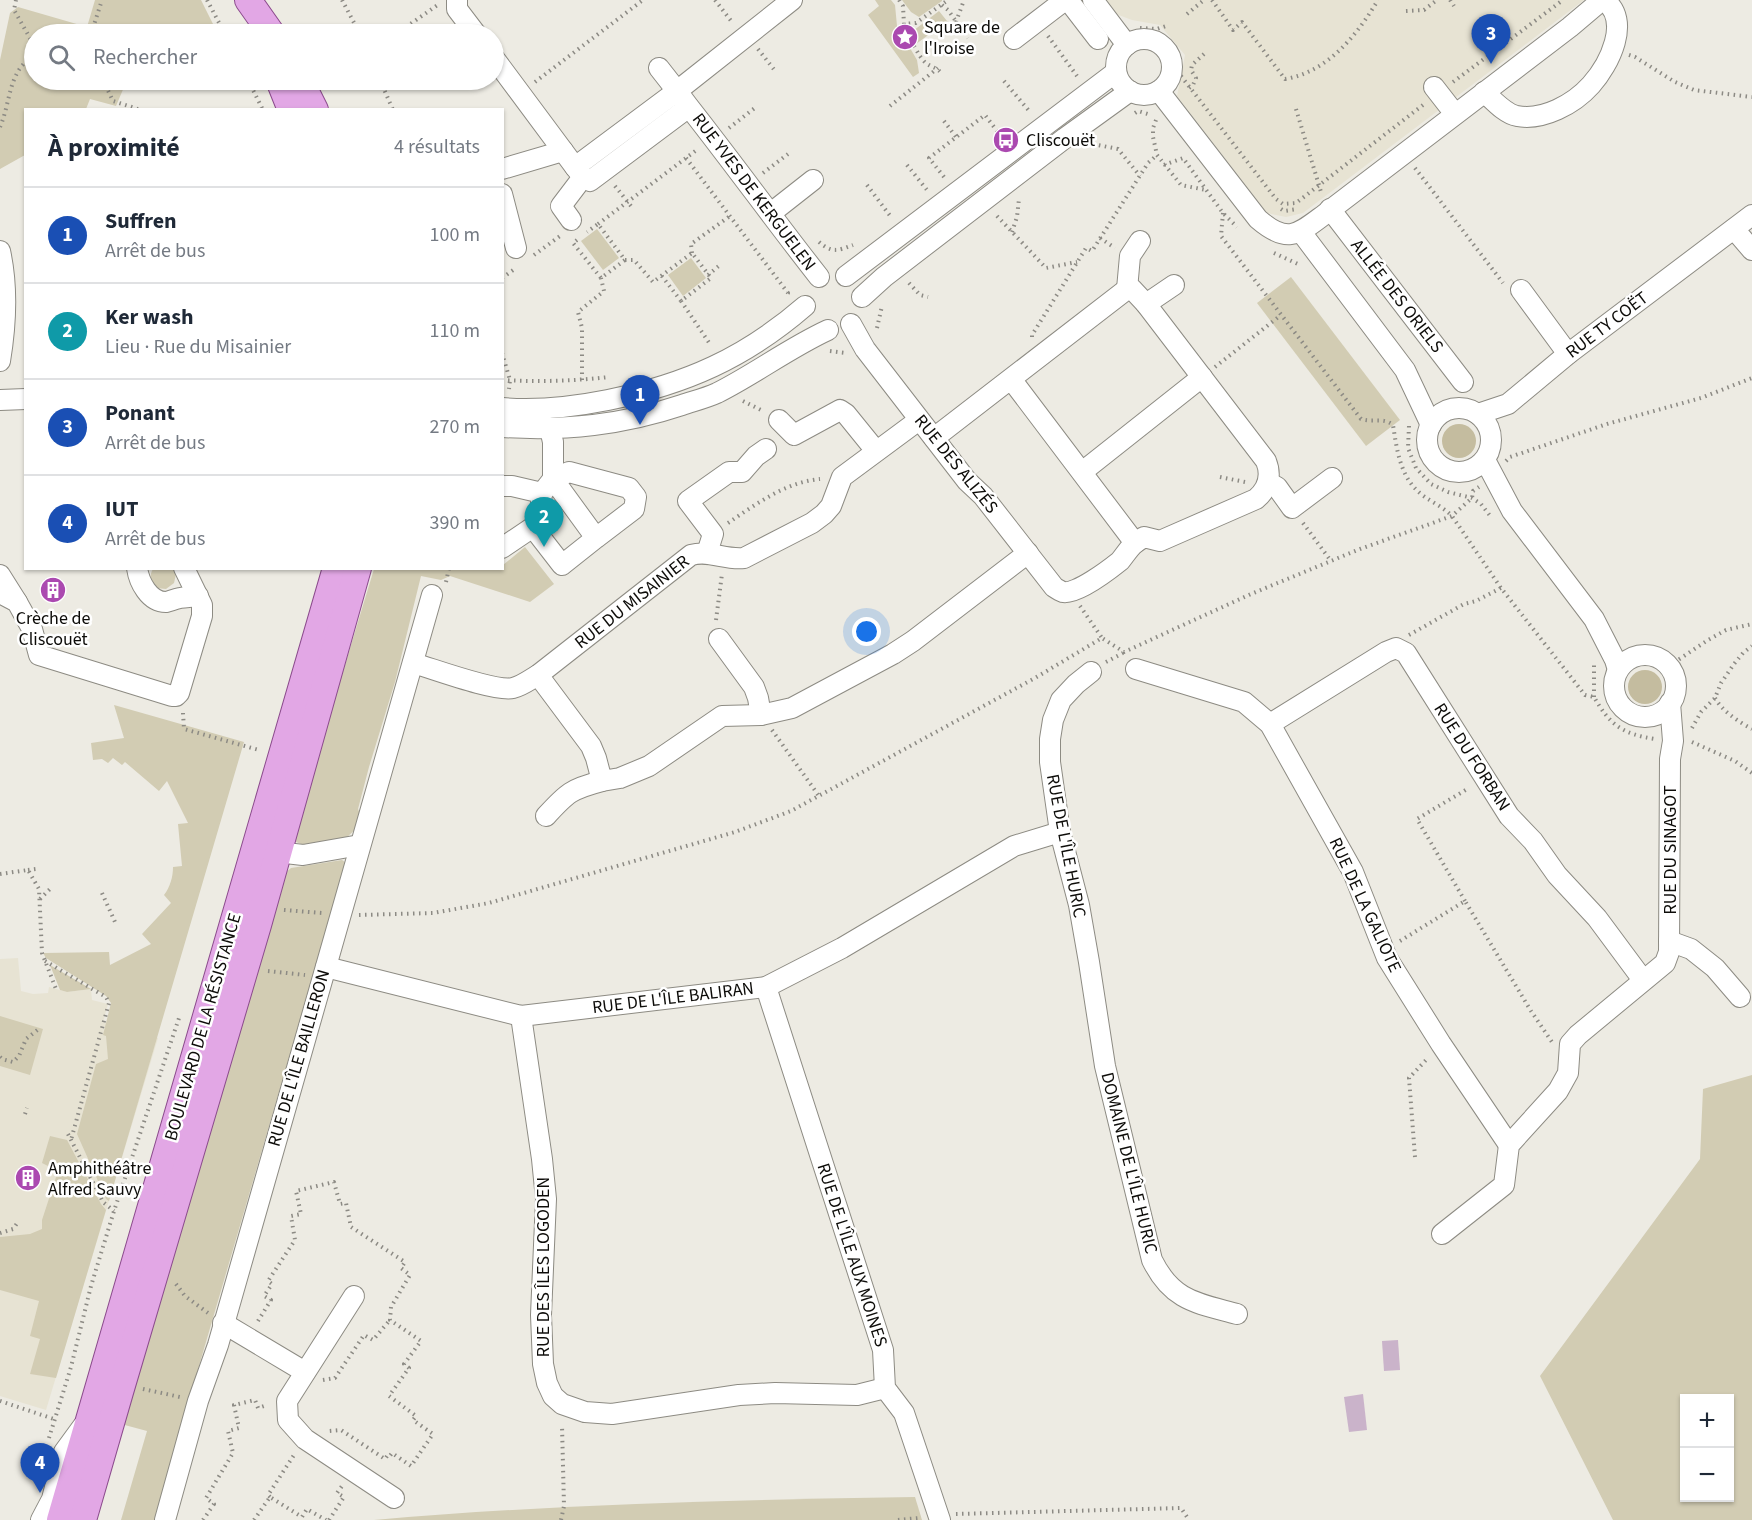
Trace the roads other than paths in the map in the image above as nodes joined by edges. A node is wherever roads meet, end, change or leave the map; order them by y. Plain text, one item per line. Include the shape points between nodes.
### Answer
1 (1067, 0) edge
2 (1092, 0) edge
3 (1602, 0) edge
4 (249, 1) edge
5 (790, 1) edge
6 (448, 2) edge
7 (258, 24) edge
8 (265, 24) edge
9 (468, 24) edge
10 (1014, 39) dead end
11 (1098, 39) dead end
12 (1127, 45) junction
13 (659, 68) dead end
14 (504, 72) edge
15 (1116, 72) junction
16 (283, 90) edge
17 (305, 90) edge
18 (677, 91) junction
19 (1130, 91) junction
20 (1159, 91) junction
21 (1437, 91) road end
22 (1484, 92) junction
23 (689, 107) junction
24 (290, 108) edge
25 (314, 108) edge
26 (1455, 114) junction
27 (563, 151) junction
28 (504, 168) edge
29 (579, 172) junction
30 (813, 180) dead end
31 (504, 200) edge
32 (1326, 201) junction
33 (778, 207) junction
34 (1752, 215) edge
35 (572, 222) road end
36 (1734, 229) junction
37 (1301, 232) junction
38 (1140, 241) dead end
39 (1752, 250) edge
40 (0, 251) edge
41 (522, 257) road end
42 (846, 276) junction
43 (819, 277) junction
44 (1174, 285) dead end
45 (1127, 289) junction
46 (1521, 290) road end
47 (862, 297) junction
48 (1146, 304) junction
49 (805, 306) junction
50 (851, 324) junction
51 (828, 330) junction
52 (1568, 354) junction
53 (0, 361) edge
54 (1405, 370) junction
55 (1202, 377) junction
56 (1011, 379) junction
57 (1463, 382) dead end
58 (24, 399) edge
59 (0, 400) edge
60 (572, 407) junction
61 (530, 409) junction
62 (1453, 409) junction
63 (504, 414) edge
64 (1478, 414) junction
65 (779, 420) dead end
66 (920, 420) junction
67 (1431, 424) junction
68 (550, 429) junction
69 (934, 438) junction
70 (766, 448) dead end
71 (876, 451) junction
72 (1082, 472) junction
73 (1332, 478) dead end
74 (1480, 478) junction
75 (1268, 482) junction
76 (504, 486) edge
77 (547, 486) junction
78 (539, 523) junction
79 (596, 538) junction
80 (1135, 543) junction
81 (504, 547) edge
82 (1028, 553) junction
83 (716, 556) junction
84 (138, 570) edge
85 (185, 570) edge
86 (335, 570) edge
87 (347, 570) edge
88 (357, 570) edge
89 (0, 575) edge
90 (432, 595) dead end
91 (198, 596) junction
92 (8, 598) edge
93 (1594, 619) junction
94 (719, 639) road end
95 (1643, 655) junction
96 (413, 663) junction
97 (1136, 669) dead end
98 (1618, 670) junction
99 (1091, 672) dead end
100 (538, 675) junction
101 (1670, 704) junction
102 (761, 715) junction
103 (1645, 717) junction
104 (1270, 723) junction
105 (1673, 745) junction
106 (602, 781) junction
107 (546, 816) dead end
108 (1060, 832) junction
109 (360, 845) junction
110 (277, 852) junction
111 (1669, 941) junction
112 (1089, 962) joint
113 (324, 972) junction
114 (1643, 980) junction
115 (766, 987) junction
116 (1740, 997) dead end
117 (521, 1016) junction
118 (1509, 1145) junction
119 (1442, 1234) dead end
120 (354, 1296) dead end
121 (1237, 1314) dead end
122 (223, 1323) junction
123 (105, 1361) junction
124 (306, 1370) junction
125 (885, 1388) junction
126 (90, 1417) junction
127 (394, 1498) dead end
128 (939, 1518) edge
129 (41, 1520) edge
130 (60, 1520) edge
131 (83, 1520) edge
132 (165, 1520) edge

1 - 10 street
1 - 11 street
2 - 12 street
3 - 22 street
3 - 22 street via 1616,12 1616,38 1606,63 1590,86 1554,112 1542,115 1515,116
4 - 7 main road
4 - 8 main road
5 - 18 street
6 - 9 street
12 - 15 street via 1118,57
12 - 20 street via 1135,40 1153,40 1167,51 1171,77
13 - 18 street, RUE YVES DE KERGUELEN
14 - 27 street
15 - 19 street
15 - 42 street
16 - 24 main road
17 - 25 main road
18 - 23 street, RUE YVES DE KERGUELEN
18 - 29 street
19 - 20 street via 1145,95
19 - 47 street
20 - 37 street via 1258,219 1280,233 1291,236
21 - 26 street
22 - 26 street
23 - 29 street, RUE YVES DE KERGUELEN via 590,181
23 - 33 street, RUE YVES DE KERGUELEN via 721,133
26 - 32 street via 1404,153
27 - 28 street
27 - 29 street
29 - 35 street via 561,206
30 - 33 street
31 - 41 street
32 - 37 street
32 - 57 street, ALLÉE DES ORIELS
33 - 43 street, RUE YVES DE KERGUELEN
34 - 36 street, RUE TY COËT
36 - 39 street
36 - 52 street, RUE TY COËT
37 - 54 street
38 - 45 street via 1130,256
40 - 53 street via 5,331
42 - 43 street via 832,273
42 - 47 street via 860,288
43 - 49 street via 811,284
44 - 48 street
45 - 48 street via 1132,289
45 - 56 street
46 - 52 street
47 - 50 street via 862,308
48 - 55 street
49 - 51 street via 817,325
49 - 60 street via 748,349 707,370 648,392
50 - 51 street
50 - 66 street, RUE DES ALIZÉS via 865,349
51 - 68 street via 715,394 620,422
52 - 64 street, RUE TY COËT via 1508,404
54 - 62 street
54 - 67 street
55 - 72 street
55 - 75 street via 1266,461
56 - 69 street
56 - 72 street
58 - 59 street
60 - 61 street
60 - 68 street
61 - 63 street
61 - 68 street
62 - 64 street
62 - 67 street
63 - 68 street
64 - 74 street via 1492,441
65 - 71 street via 794,435 840,410
66 - 69 street, RUE DES ALIZÉS
66 - 71 street
67 - 74 street via 1427,442 1433,460 1448,471
68 - 77 street via 553,442
69 - 82 street, RUE DES ALIZÉS
70 - 83 street via 742,472 729,472 688,501 713,534
71 - 83 street, RUE DU MISAINIER via 842,477 831,506 812,523 744,558
72 - 80 street
73 - 75 street via 1292,507
74 - 93 street via 1512,511
75 - 80 street via 1256,499 1227,513 1160,541 1144,537
76 - 77 street
77 - 78 street
77 - 79 street
77 - 79 street via 569,472 629,488 636,497 634,509
78 - 79 street via 538,534 562,565
78 - 81 street
80 - 82 street, RUE DES ALIZÉS via 1121,560 1070,592 1054,587
82 - 102 street via 893,654 792,708
83 - 100 street, RUE DU MISAINIER via 700,552 691,555
84 - 91 street via 144,588 158,600
85 - 91 street
86 - 123 main road, BOULEVARD DE LA RÉSISTANCE
87 - 123 street via 121,1345
88 - 110 main road, BOULEVARD DE LA RÉSISTANCE
89 - 92 street
90 - 96 street, RUE DE L'ÎLE BAILLERON
91 - 92 street via 202,616 176,696 39,655 32,629
93 - 95 street
93 - 98 street
94 - 102 street via 754,687
95 - 98 street via 1625,662
95 - 101 street via 1662,660 1674,675 1675,694
96 - 100 street, RUE DU MISAINIER via 497,688 513,688
96 - 109 street, RUE DE L'ÎLE BAILLERON
97 - 104 street, RUE DE LA GALIOTE via 1245,702
98 - 103 street via 1614,687 1620,705
99 - 108 street, RUE DE L'ÎLE HURIC via 1061,700 1053,720 1050,762
100 - 106 street via 591,746
101 - 103 street via 1660,713
101 - 105 street, RUE DU SINAGOT
102 - 106 street via 722,716 649,766
103 - 105 street
104 - 114 street, RUE DU FORBAN via 1386,652 1396,648 1406,653 1509,816 1598,918
104 - 118 street, RUE DE LA GALIOTE via 1353,872 1387,958
105 - 111 street, RUE DU SINAGOT
106 - 107 street via 564,796
108 - 112 street, RUE DE L'ÎLE HURIC
108 - 115 street, RUE DE L'ÎLE BALIRAN via 1014,846 842,948
109 - 110 street via 303,855
109 - 113 street, RUE DE L'ÎLE BAILLERON
110 - 131 main road, BOULEVARD DE LA RÉSISTANCE
111 - 114 street, RUE DU SINAGOT via 1665,963
111 - 116 street, RUE DU SINAGOT via 1691,949 1715,968
112 - 121 street, DOMAINE DE L'ÎLE HURIC via 1105,1066 1152,1260 1169,1285 1191,1302
113 - 117 street, RUE DE L'ÎLE BALIRAN
113 - 122 street, RUE DE L'ÎLE BAILLERON
114 - 118 street, RUE DU SINAGOT via 1570,1044 1568,1073 1558,1091
115 - 117 street, RUE DE L'ÎLE BALIRAN
115 - 125 street, RUE DE L'ÎLE AUX MOINES via 884,1350
117 - 125 street, RUE DES ÎLES LOGODEN via 546,1199 541,1315 543,1364 553,1396 562,1404 585,1412 612,1414 739,1395 857,1395
118 - 119 street via 1503,1185
120 - 124 street
122 - 124 street
122 - 132 street, RUE DE L'ÎLE BAILLERON
123 - 126 main road, BOULEVARD DE LA RÉSISTANCE
124 - 127 street via 287,1401 288,1420 305,1439
125 - 128 street via 904,1413
126 - 129 street via 64,1452 52,1499
126 - 130 main road, BOULEVARD DE LA RÉSISTANCE

